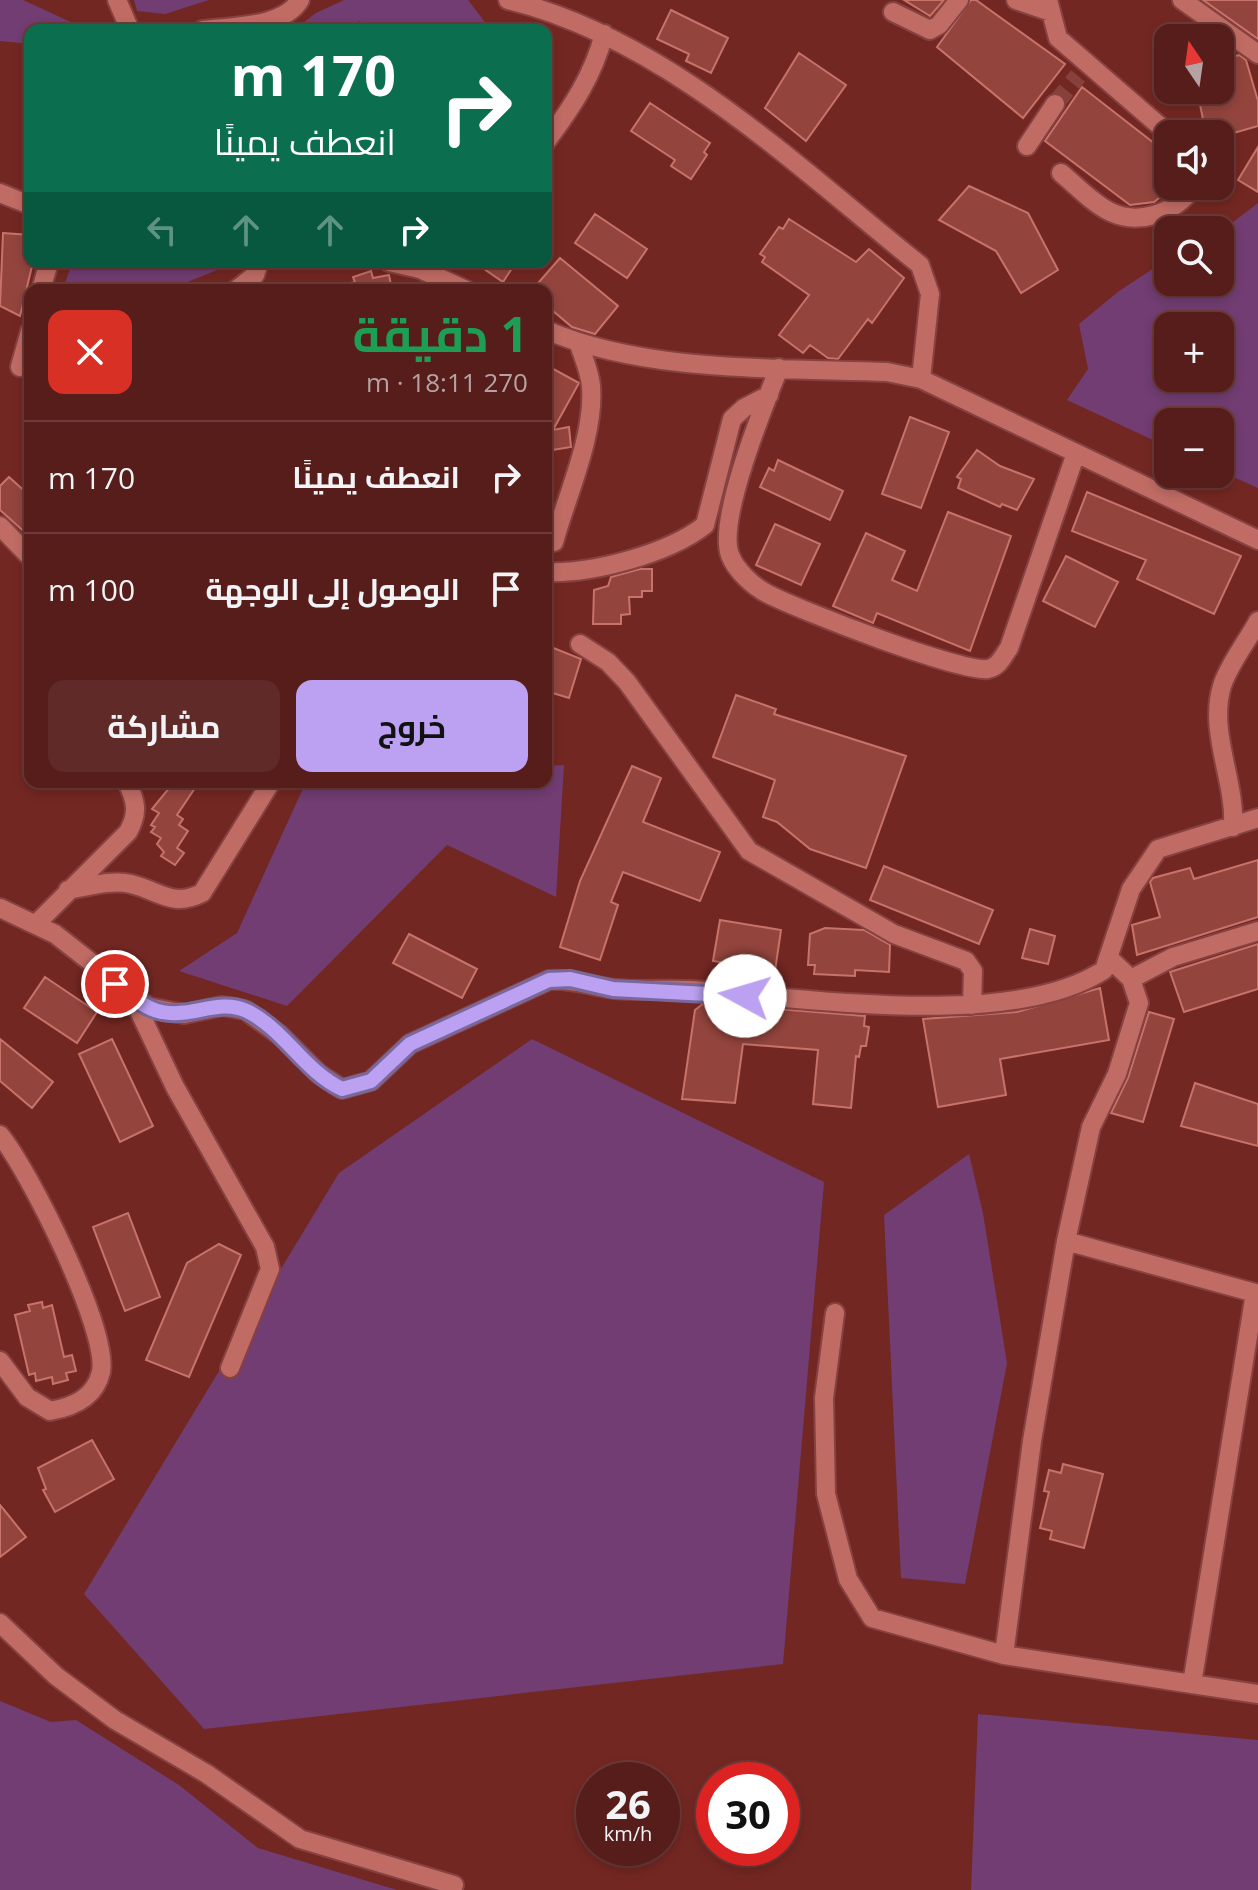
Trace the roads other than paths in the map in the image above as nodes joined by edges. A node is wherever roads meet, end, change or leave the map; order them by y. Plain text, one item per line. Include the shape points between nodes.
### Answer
1 (117, 0) edge
2 (300, 0) edge
3 (508, 0) edge
4 (959, 0) edge
5 (1016, 0) edge
6 (1182, 0) edge
7 (1050, 6) edge
8 (893, 12) dead end
9 (127, 24) edge
10 (241, 24) edge
11 (604, 34) junction
12 (1258, 54) edge
13 (1055, 104) tunnel mouth
14 (1154, 123) edge
15 (552, 134) edge
16 (1027, 146) dead end
17 (1061, 173) dead end
18 (0, 193) edge
19 (1181, 200) edge
20 (24, 203) edge
21 (257, 268) edge
22 (442, 268) edge
23 (244, 284) edge
24 (459, 284) edge
25 (552, 333) edge
26 (579, 344) junction
27 (24, 353) edge
28 (20, 367) dead end
29 (779, 368) junction
30 (921, 379) junction
31 (769, 395) junction
32 (1076, 453) junction
33 (0, 526) edge
34 (1258, 540) edge
35 (554, 542) dead end
36 (24, 551) edge
37 (552, 572) edge
38 (1258, 621) edge
39 (580, 644) dead end
40 (130, 788) edge
41 (267, 788) edge
42 (1258, 818) edge
43 (1233, 827) junction
44 (68, 890) junction
45 (0, 908) edge
46 (36, 924) junction
47 (1258, 931) edge
48 (1110, 959) junction
49 (1131, 979) junction
50 (132, 996) junction
51 (972, 1005) junction
52 (0, 1135) edge
53 (1066, 1241) junction
54 (1256, 1293) edge
55 (835, 1313) dead end
56 (0, 1361) edge
57 (230, 1368) dead end
58 (0, 1623) edge
59 (1004, 1655) junction
60 (1192, 1684) junction
61 (1258, 1694) edge
62 (454, 1885) dead end

1 - 9 street
2 - 10 street via 292,11 273,19
3 - 11 street
4 - 8 street via 930,30
5 - 7 street
6 - 12 street
7 - 14 street via 1058,38 1083,71
11 - 15 street via 597,63
11 - 30 street via 676,73 920,265 930,294
13 - 16 street
17 - 19 street via 1122,219 1172,209
18 - 20 street
21 - 23 street
22 - 24 street
25 - 26 street
26 - 29 street via 634,357
26 - 35 street via 592,383 591,403 575,480
27 - 28 street
29 - 30 street via 887,372
29 - 31 street
30 - 32 street
31 - 32 street via 727,534 738,570 766,593 834,622 966,667 990,669 1009,648
31 - 37 street via 732,419 710,511 698,531 596,570
32 - 34 street
33 - 36 street
38 - 43 street via 1220,699
39 - 51 street via 627,682 749,851 894,934 966,961 973,971
40 - 44 street via 136,818 128,832
41 - 44 street via 202,893 186,901 129,883
42 - 43 street
43 - 48 street via 1158,849 1131,889
44 - 46 street
45 - 46 street
46 - 50 street via 78,950
47 - 49 street via 1173,957
48 - 49 street
48 - 51 street via 1104,970 1066,988
49 - 53 street via 1139,1003 1117,1074 1091,1127
50 - 51 street via 162,1012 222,1006 245,1010 342,1089 371,1081 410,1044 549,980 831,1004
50 - 57 street via 175,1087 265,1247 270,1269
52 - 56 street via 55,1224 97,1340 101,1371 83,1400 50,1411 27,1397
53 - 54 street
53 - 59 street via 1032,1441
54 - 60 street
55 - 59 street via 824,1398 826,1494 848,1579 872,1618
58 - 62 street via 56,1676 115,1720 207,1774 300,1839
59 - 60 street
60 - 61 street

